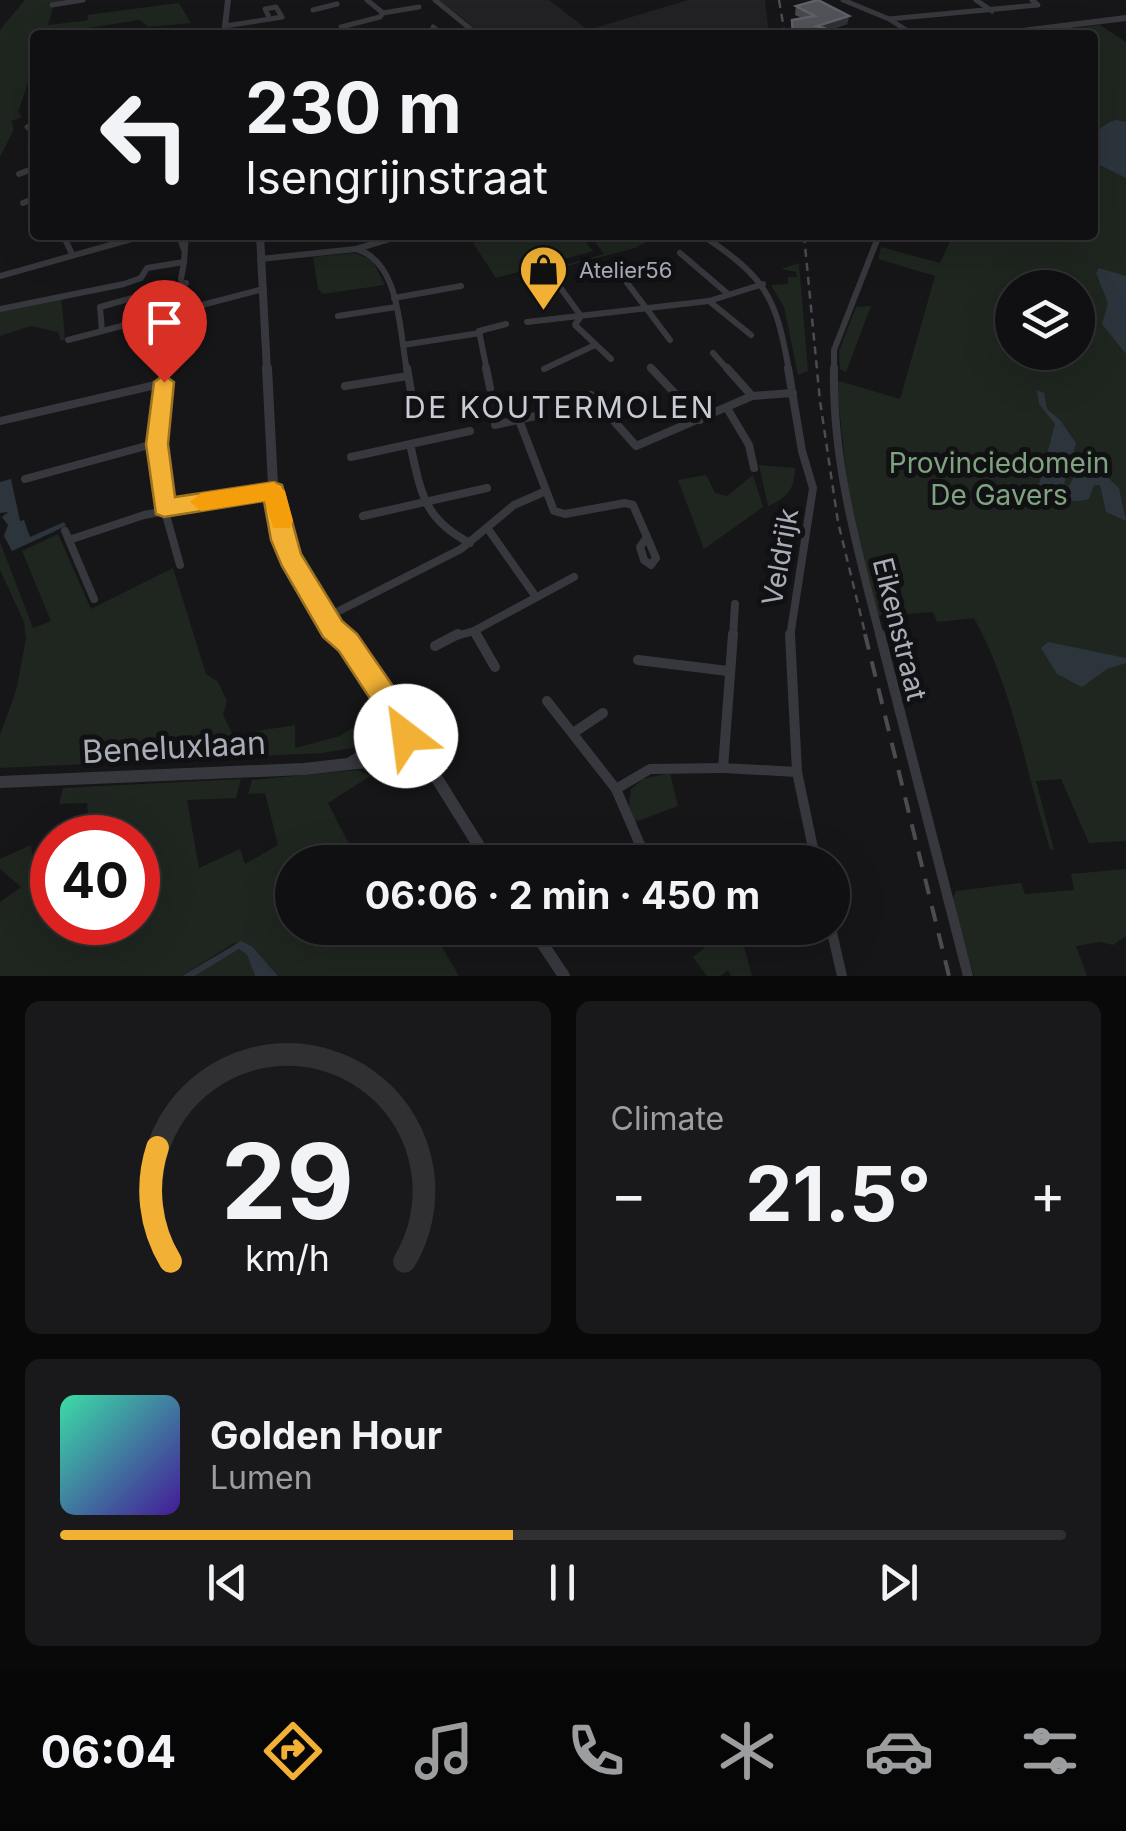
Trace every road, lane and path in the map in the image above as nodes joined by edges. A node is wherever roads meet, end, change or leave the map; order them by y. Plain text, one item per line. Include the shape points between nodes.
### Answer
1 (83, 0) edge
2 (228, 0) edge
3 (320, 0) edge
4 (367, 0) edge
5 (434, 0) edge
6 (843, 0) edge
7 (976, 0) edge
8 (1016, 0) edge
9 (1032, 0) edge
10 (337, 4) dead end
11 (52, 5) dead end
12 (326, 6) junction
13 (419, 7) dead end
14 (1020, 8) junction
15 (313, 10) dead end
16 (992, 11) junction
17 (383, 13) junction
18 (1126, 18) edge
19 (270, 19) dead end
20 (889, 19) junction
21 (225, 26) junction
22 (341, 27) dead end
23 (433, 28) dead end
24 (225, 30) edge
25 (436, 30) edge
26 (472, 30) edge
27 (906, 30) edge
28 (1033, 30) edge
29 (30, 170) edge
30 (19, 174) dead end
31 (30, 200) edge
32 (23, 203) dead end
33 (65, 240) edge
34 (127, 240) edge
35 (182, 240) edge
36 (260, 240) edge
37 (385, 240) edge
38 (709, 240) edge
39 (877, 240) edge
40 (356, 248) junction
41 (680, 253) dead end
42 (72, 254) junction
43 (184, 258) junction
44 (260, 259) junction
45 (636, 272) dead end
46 (551, 275) dead end
47 (0, 276) edge
48 (764, 284) junction
49 (461, 286) dead end
50 (263, 289) junction
51 (728, 294) junction
52 (394, 298) junction
53 (710, 301) junction
54 (396, 308) junction
55 (646, 308) junction
56 (0, 309) edge
57 (162, 315) junction
58 (338, 316) dead end
59 (581, 316) junction
60 (526, 322) dead end
61 (506, 324) dead end
62 (102, 330) junction
63 (480, 334) junction
64 (750, 335) dead end
65 (68, 340) dead end
66 (670, 340) dead end
67 (403, 345) junction
68 (595, 345) junction
69 (713, 353) dead end
70 (611, 359) dead end
71 (650, 367) dead end
72 (544, 369) dead end
73 (408, 376) junction
74 (164, 382) junction
75 (344, 386) dead end
76 (490, 388) dead end
77 (792, 393) junction
78 (591, 395) dead end
79 (752, 396) junction
80 (412, 397) dead end
81 (727, 408) junction
82 (540, 415) dead end
83 (519, 420) junction
84 (700, 420) junction
85 (0, 421) edge
86 (494, 425) dead end
87 (470, 431) dead end
88 (157, 444) junction
89 (410, 444) junction
90 (351, 457) dead end
91 (754, 468) dead end
92 (25, 479) dead end
93 (487, 488) dead end
94 (546, 490) junction
95 (274, 491) junction
96 (424, 502) junction
97 (164, 508) junction
98 (363, 516) dead end
99 (488, 530) junction
100 (648, 536) dead end
101 (470, 543) junction
102 (180, 565) dead end
103 (574, 577) dead end
104 (536, 597) junction
105 (94, 598) dead end
106 (735, 604) dead end
107 (326, 618) junction
108 (474, 631) junction
109 (435, 646) dead end
110 (638, 660) dead end
111 (495, 667) dead end
112 (728, 671) junction
113 (547, 702) dead end
114 (602, 713) dead end
115 (573, 733) junction
116 (404, 741) junction
117 (723, 768) junction
118 (796, 772) junction
119 (0, 782) edge
120 (616, 790) junction
121 (478, 845) edge
122 (642, 845) edge
123 (812, 845) edge
124 (543, 945) edge
125 (835, 945) edge
126 (564, 976) edge
127 (842, 976) edge
128 (968, 976) edge

1 - 11 street
2 - 21 street
3 - 12 street
4 - 17 street
5 - 26 street
6 - 20 street
7 - 16 street
8 - 14 street
9 - 14 street via 1038,4
10 - 12 street
12 - 15 street
13 - 17 street
14 - 16 street
16 - 20 street
17 - 22 street
18 - 28 street
19 - 21 street
20 - 27 street
21 - 24 street
23 - 25 street
29 - 30 street
31 - 32 street
33 - 42 street
34 - 42 street
35 - 43 street
36 - 44 street
37 - 40 street
38 - 48 street, Veldrijk
39 - 128 street, Eikenstraat via 834,350 833,409 848,512
40 - 44 street
40 - 52 street via 380,260
41 - 51 street
42 - 47 street
43 - 56 street via 152,266 141,278
43 - 62 street via 183,281 100,307
44 - 50 street
45 - 55 street via 622,276
46 - 59 street
48 - 51 street
48 - 77 street, Veldrijk via 780,318
49 - 52 street
50 - 57 street
50 - 95 street
51 - 53 street
52 - 54 street
53 - 55 street
53 - 64 street
54 - 58 street
54 - 67 street
55 - 59 street
55 - 66 street
57 - 62 street
57 - 74 street
59 - 60 street
59 - 68 street via 575,324
61 - 63 street
62 - 65 street
63 - 67 street
63 - 76 street
67 - 73 street
68 - 70 street
68 - 72 street
69 - 79 street
71 - 84 street
73 - 75 street
73 - 80 street
74 - 85 street
74 - 88 street
77 - 79 street
77 - 118 street, Veldrijk via 814,496 790,633
78 - 84 street via 636,446
79 - 81 street
81 - 84 street
81 - 91 street via 750,445
82 - 83 street
83 - 86 street
83 - 94 street
87 - 89 street
88 - 92 street
88 - 97 street
89 - 90 street
89 - 96 street
93 - 96 street
94 - 99 street via 514,505
94 - 100 street via 554,511 564,514 633,505
95 - 97 street
95 - 107 street via 282,540
96 - 98 street
96 - 101 street via 436,525
97 - 102 street
97 - 105 street via 67,536
99 - 101 street
99 - 104 street
101 - 107 street
103 - 104 street
104 - 108 street
106 - 112 street
107 - 116 street via 403,724
108 - 109 street
108 - 111 street
110 - 112 street
112 - 117 street
113 - 115 street
114 - 115 street
115 - 120 street
116 - 119 street, Beneluxlaan via 366,762 304,769
116 - 121 street via 421,756
117 - 118 street
117 - 120 street via 650,769
118 - 123 street, Veldrijk
120 - 122 street
124 - 126 street
125 - 127 street

